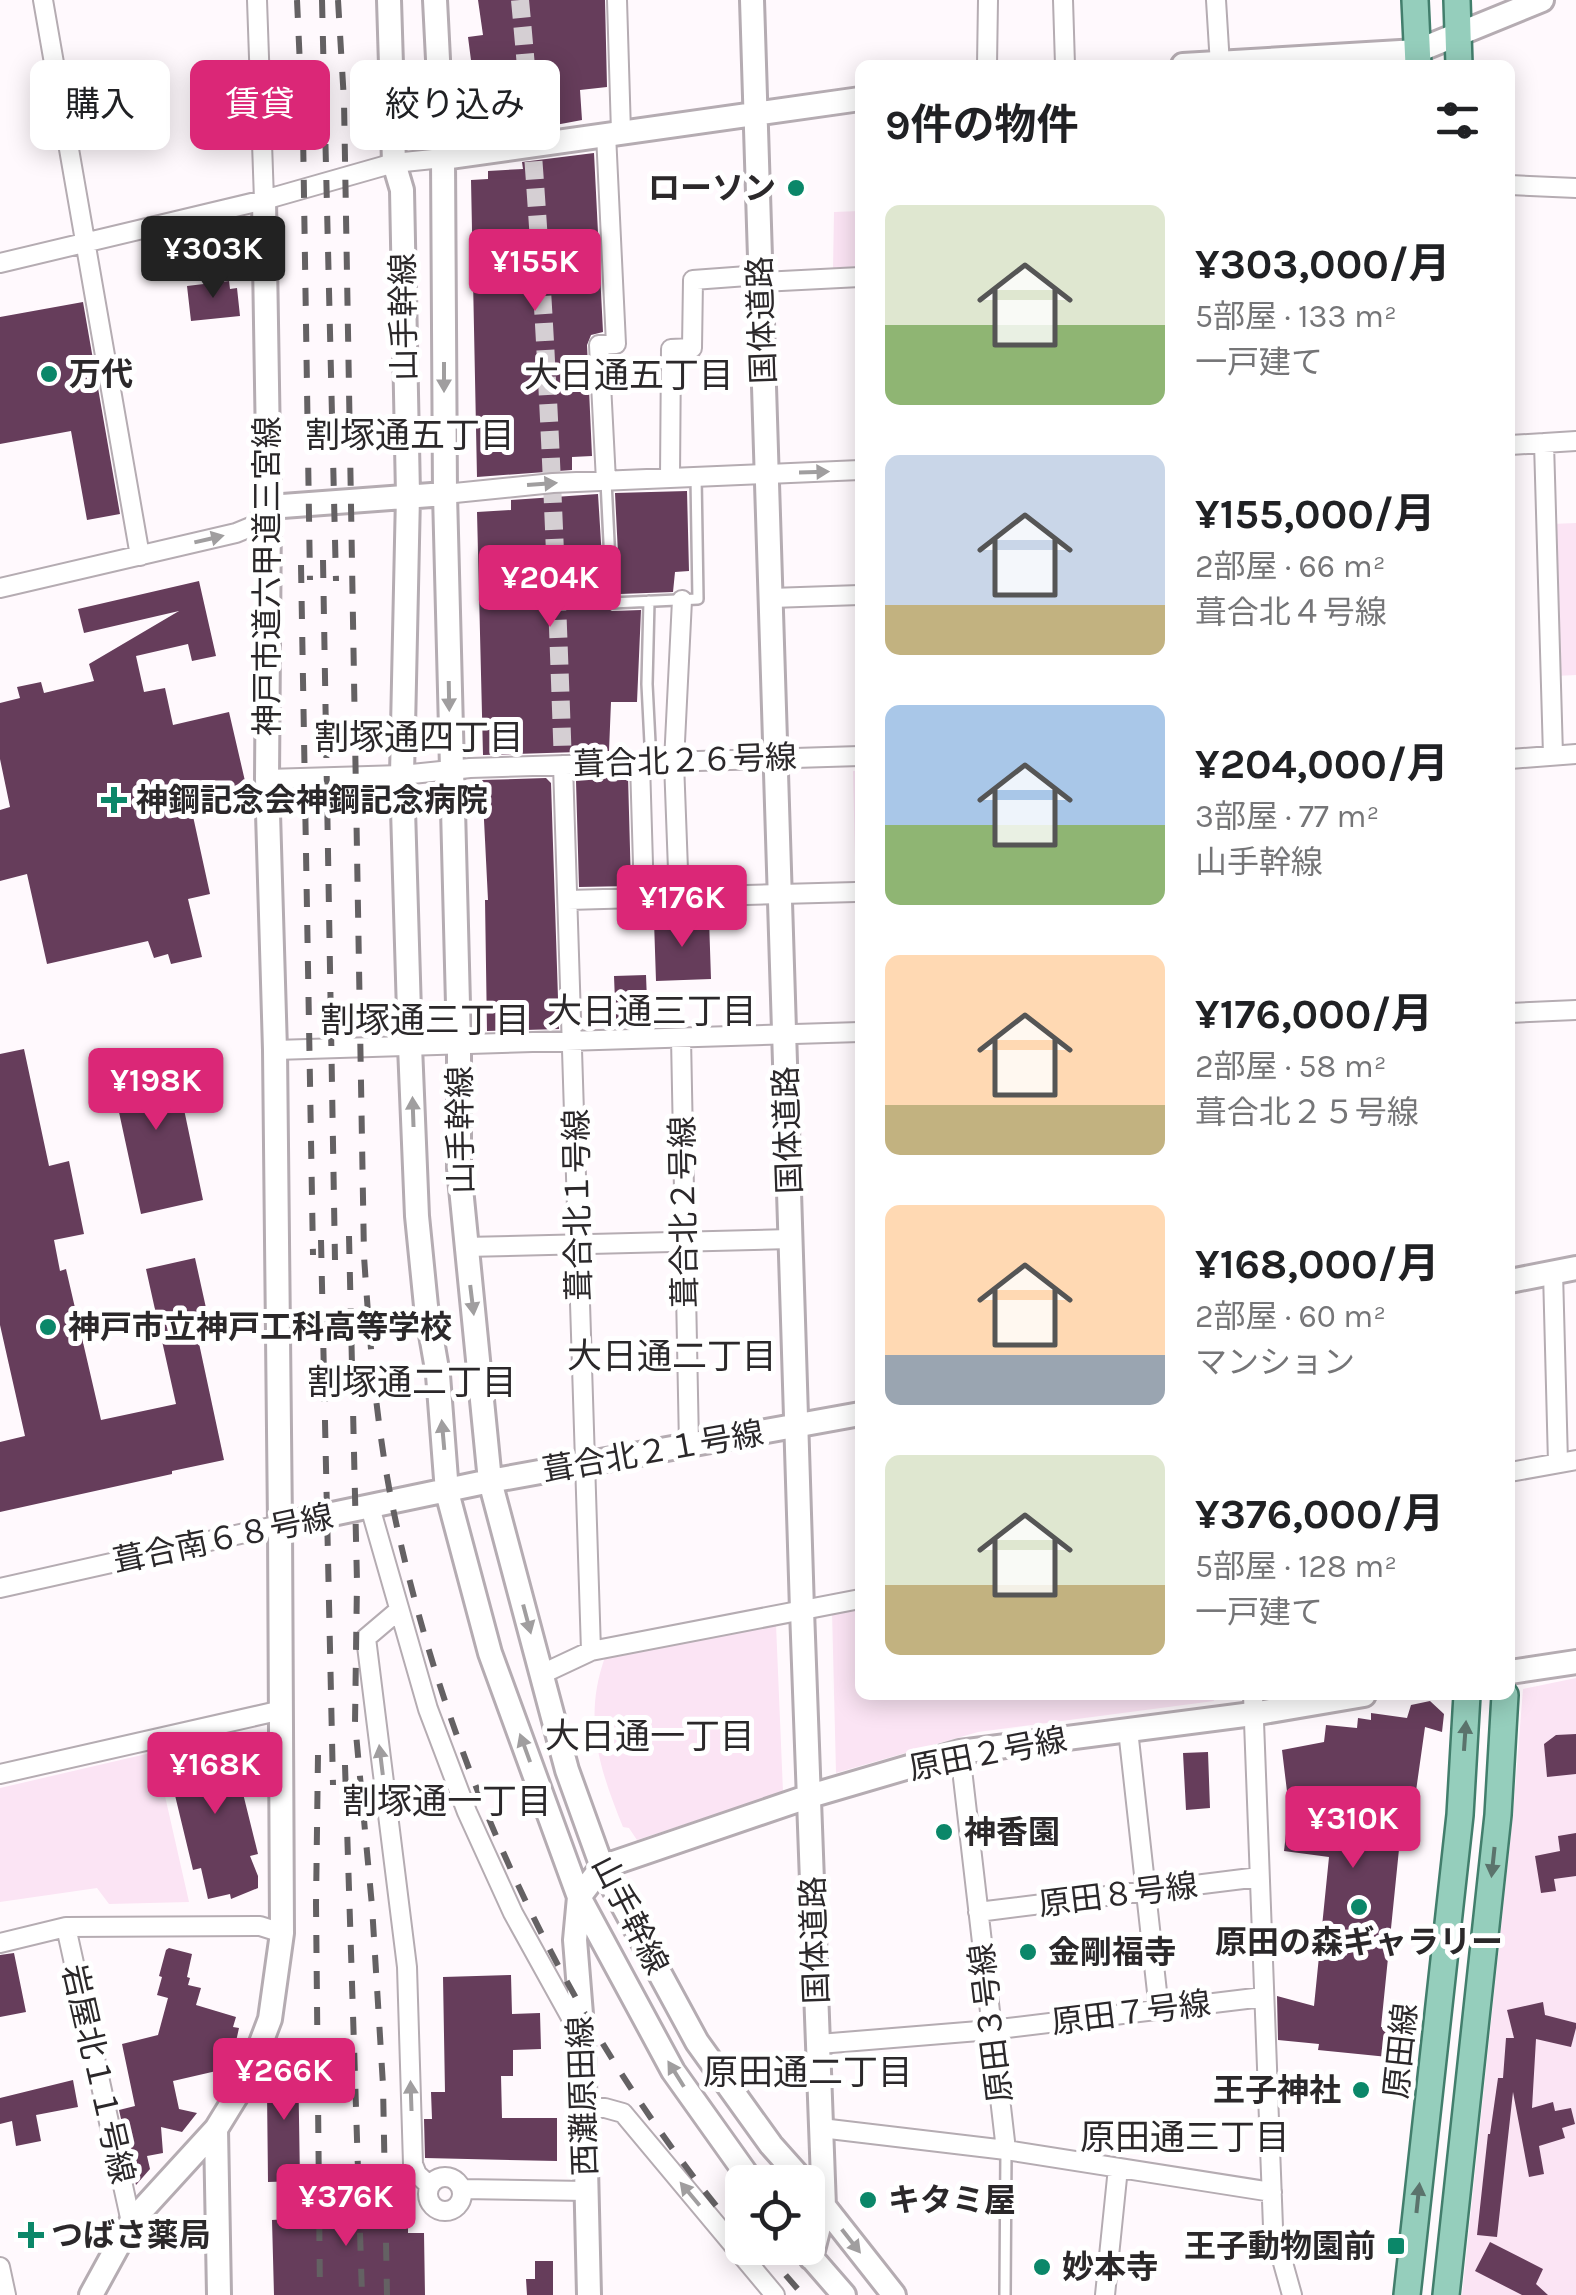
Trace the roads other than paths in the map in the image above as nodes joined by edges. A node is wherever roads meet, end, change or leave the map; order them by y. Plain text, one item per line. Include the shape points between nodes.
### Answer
1 (43, 0) edge
2 (257, 0) edge
3 (389, 0) edge
4 (435, 0) edge
5 (617, 0) edge
6 (752, 0) edge
7 (988, 0) edge
8 (1063, 0) edge
9 (1216, 0) edge
10 (1415, 0) edge
11 (1456, 0) edge
12 (1542, 0) edge
13 (1458, 36) junction
14 (1418, 58) edge
15 (987, 60) edge
16 (1066, 60) edge
17 (1220, 60) edge
18 (1352, 60) edge
19 (1459, 60) edge
20 (855, 100) edge
21 (756, 113) junction
22 (614, 132) junction
23 (442, 158) junction
24 (394, 162) junction
25 (1515, 185) edge
26 (1576, 188) edge
27 (264, 200) junction
28 (86, 244) junction
29 (0, 263) edge
30 (855, 277) edge
31 (761, 278) junction
32 (1576, 441) edge
33 (1544, 443) junction
34 (1515, 444) edge
35 (855, 470) edge
36 (768, 473) junction
37 (696, 476) junction
38 (670, 478) junction
39 (606, 481) junction
40 (446, 494) junction
41 (408, 495) junction
42 (269, 508) junction
43 (140, 556) junction
44 (0, 588) edge
45 (855, 595) edge
46 (771, 598) junction
47 (682, 600) junction
48 (649, 601) junction
49 (1576, 754) edge
50 (1553, 755) junction
51 (855, 756) edge
52 (774, 759) junction
53 (1515, 759) edge
54 (674, 762) junction
55 (646, 763) junction
56 (563, 765) junction
57 (450, 769) junction
58 (402, 775) junction
59 (267, 779) junction
60 (855, 892) edge
61 (780, 894) junction
62 (679, 897) junction
63 (644, 898) junction
64 (568, 900) junction
65 (1576, 1010) edge
66 (1515, 1013) edge
67 (855, 1032) edge
68 (785, 1035) junction
69 (681, 1038) junction
70 (574, 1042) junction
71 (459, 1044) junction
72 (410, 1046) junction
73 (275, 1050) junction
74 (792, 1239) junction
75 (684, 1240) junction
76 (578, 1242) junction
77 (465, 1246) junction
78 (1565, 1270) edge
79 (1515, 1280) edge
80 (855, 1415) edge
81 (797, 1426) junction
82 (688, 1445) junction
83 (1567, 1462) edge
84 (584, 1464) junction
85 (1515, 1471) edge
86 (490, 1482) junction
87 (447, 1492) junction
88 (370, 1507) junction
89 (280, 1526) junction
90 (0, 1588) edge
91 (855, 1600) edge
92 (399, 1610) junction
93 (802, 1610) junction
94 (592, 1652) junction
95 (1576, 1662) edge
96 (1515, 1671) edge
97 (542, 1674) junction
98 (1308, 1700) edge
99 (1468, 1700) edge
100 (1505, 1700) edge
101 (1252, 1705) edge
102 (282, 1710) junction
103 (1128, 1730) junction
104 (960, 1752) junction
105 (0, 1774) edge
106 (810, 1796) junction
107 (602, 1867) junction
108 (1259, 1877) junction
109 (1144, 1892) junction
110 (580, 1896) junction
111 (978, 1912) junction
112 (66, 1927) junction
113 (282, 1933) junction
114 (0, 1943) edge
115 (1262, 1997) junction
116 (1159, 2010) junction
117 (991, 2030) junction
118 (583, 2038) junction
119 (819, 2044) junction
120 (584, 2108) junction
121 (820, 2128) junction
122 (216, 2129) junction
123 (1006, 2150) junction
124 (740, 2165) edge
125 (788, 2165) edge
126 (822, 2165) edge
127 (1118, 2168) junction
128 (430, 2186) junction
129 (462, 2189) junction
130 (587, 2191) junction
131 (1272, 2192) junction
132 (825, 2207) edge
133 (131, 2222) junction
134 (818, 2265) edge
135 (0, 2267) edge
136 (6, 2295) edge
137 (92, 2295) edge
138 (219, 2295) edge
139 (589, 2295) edge
140 (775, 2295) edge
141 (844, 2295) edge
142 (894, 2295) edge
143 (1004, 2295) edge
144 (1105, 2295) edge
145 (1292, 2295) edge
146 (1407, 2295) edge
147 (1446, 2295) edge

1 - 28 street
2 - 27 street, 神戸市道六甲道三宮線
3 - 24 street, 山手幹線
4 - 23 street, 山手幹線
5 - 22 street
6 - 21 street, 国体道路
7 - 15 street
8 - 16 street
9 - 17 street
10 - 14 main road
11 - 13 main road
12 - 13 street
13 - 14 street
13 - 19 main road
14 - 18 street
20 - 21 street
21 - 22 street
21 - 31 street, 国体道路
22 - 23 street
22 - 39 street via 616,344 599,345
23 - 24 street
23 -> 40 street, 山手幹線
24 - 27 street
24 - 41 street, 山手幹線 via 402,190
25 - 26 street
27 - 28 street
27 - 42 street, 神戸市道六甲道三宮線
28 - 29 street
28 - 43 street
30 - 31 street
31 - 36 street, 国体道路
31 - 38 street via 692,280 692,348 671,349
32 - 33 street
33 - 34 street
33 - 50 street
36 -> 35 street
36 - 37 street
36 - 46 street, 国体道路
37 - 38 street
37 - 47 lane via 698,599
38 - 39 street
40 -> 39 street
39 - 48 lane via 612,602
40 - 41 street
40 -> 57 street, 山手幹線
41 - 42 street
41 - 58 street, 山手幹線
43 -> 42 street via 236,533
42 - 59 street, 神戸市道六甲道三宮線
43 - 44 street
45 - 46 street
46 - 52 street, 国体道路
47 - 48 lane
47 - 54 street
48 - 55 lane
49 - 50 street
50 - 53 street
51 - 52 street, 葺合北２６号線
52 - 54 street, 葺合北２６号線
52 - 61 street, 国体道路
54 - 55 street, 葺合北２６号線
54 - 62 street
55 - 56 street, 葺合北２６号線
55 - 63 street
56 - 57 street, 葺合北２６号線
56 - 64 street, 葺合北１号線
57 - 58 street, 葺合北２６号線
57 - 71 street, 山手幹線
58 - 59 street, 葺合北２６号線
58 - 72 street, 山手幹線
59 - 73 street, 神戸市道六甲道三宮線
60 - 61 street
61 - 62 street
61 - 68 street, 国体道路
62 - 63 street
63 - 64 street
64 - 70 street, 葺合北１号線
65 - 66 street
67 - 68 street
68 - 69 street
68 - 74 street, 国体道路
69 - 70 street
69 - 75 street, 葺合北２号線
70 - 71 street
70 - 76 street, 葺合北１号線
71 - 72 street
71 - 77 street, 山手幹線
72 - 73 street
87 -> 72 street, 山手幹線 via 418,1216
73 - 89 street, 神戸市道六甲道三宮線
74 - 75 street
74 - 81 street, 国体道路
75 - 76 street
75 - 82 street, 葺合北２号線
76 - 77 street
76 - 84 street, 葺合北１号線
77 -> 86 street, 山手幹線
78 - 79 street
78 - 83 street
80 - 81 street, 葺合北２１号線
81 - 82 street, 葺合北２１号線
81 - 93 street, 国体道路
82 - 84 street, 葺合北２１号線
83 - 85 street
84 - 86 street, 葺合北２１号線
84 - 94 street, 葺合北１号線
86 - 87 street, 葺合北２１号線
86 -> 97 street, 山手幹線
87 - 88 street, 葺合南６８号線
110 -> 87 street, 山手幹線 via 490,1653
88 - 89 street, 葺合南６８号線
88 - 92 street
89 - 90 street, 葺合南６８号線
89 - 102 street, 神戸市道六甲道三宮線
91 - 93 street
92 - 118 street via 467,1812 513,1913
128 -> 92 street via 413,2164 407,1967 366,1638
93 - 94 street
93 - 106 street, 国体道路
94 - 97 street
95 - 96 street
97 - 107 street, 山手幹線
98 - 101 street, 原田２号線
146 -> 99 main road, 原田線
100 -> 147 main road
101 - 103 street, 原田２号線
101 - 108 street
102 - 105 street
102 - 113 street, 神戸市道六甲道三宮線
103 - 104 street, 原田２号線
103 - 109 street
104 - 106 street, 原田２号線
104 - 111 street, 原田３号線
106 - 107 street, 原田２号線
106 - 119 street, 国体道路
107 - 110 street
107 - 125 street, 山手幹線 via 697,2042
108 - 109 street, 原田８号線
108 - 115 street
109 - 111 street, 原田８号線
109 - 116 street
110 - 118 street, 西灘原田線 via 575,1940
124 -> 110 street, 山手幹線 via 673,2071
111 - 117 street, 原田３号線
112 - 113 street via 260,1926
112 - 114 street
112 - 133 street, 岩屋北１１号線
113 - 122 street, 神戸市道六甲道三宮線 via 264,2039
115 - 116 street, 原田７号線
115 - 131 street
116 - 117 street, 原田７号線
117 - 119 street, 原田７号線
117 - 123 street, 原田３号線
118 - 120 street, 西灘原田線
119 - 121 street, 国体道路
120 - 130 street, 西灘原田線
140 -> 120 street via 622,2114
121 - 123 street
121 - 126 street, 国体道路
122 - 133 street, 神戸市道六甲道三宮線
122 - 138 street
123 - 127 street
123 - 143 lane, 原田３号線
127 - 131 street
127 - 144 street
128 - 129 street via 447,2177
128 - 129 street via 430,2202 444,2212 459,2205
129 - 130 street
130 - 139 street, 西灘原田線
131 - 145 street via 1273,2227
132 -> 142 street, 山手幹線
133 - 137 street, 神戸市道六甲道三宮線
134 - 141 street
135 - 136 street

